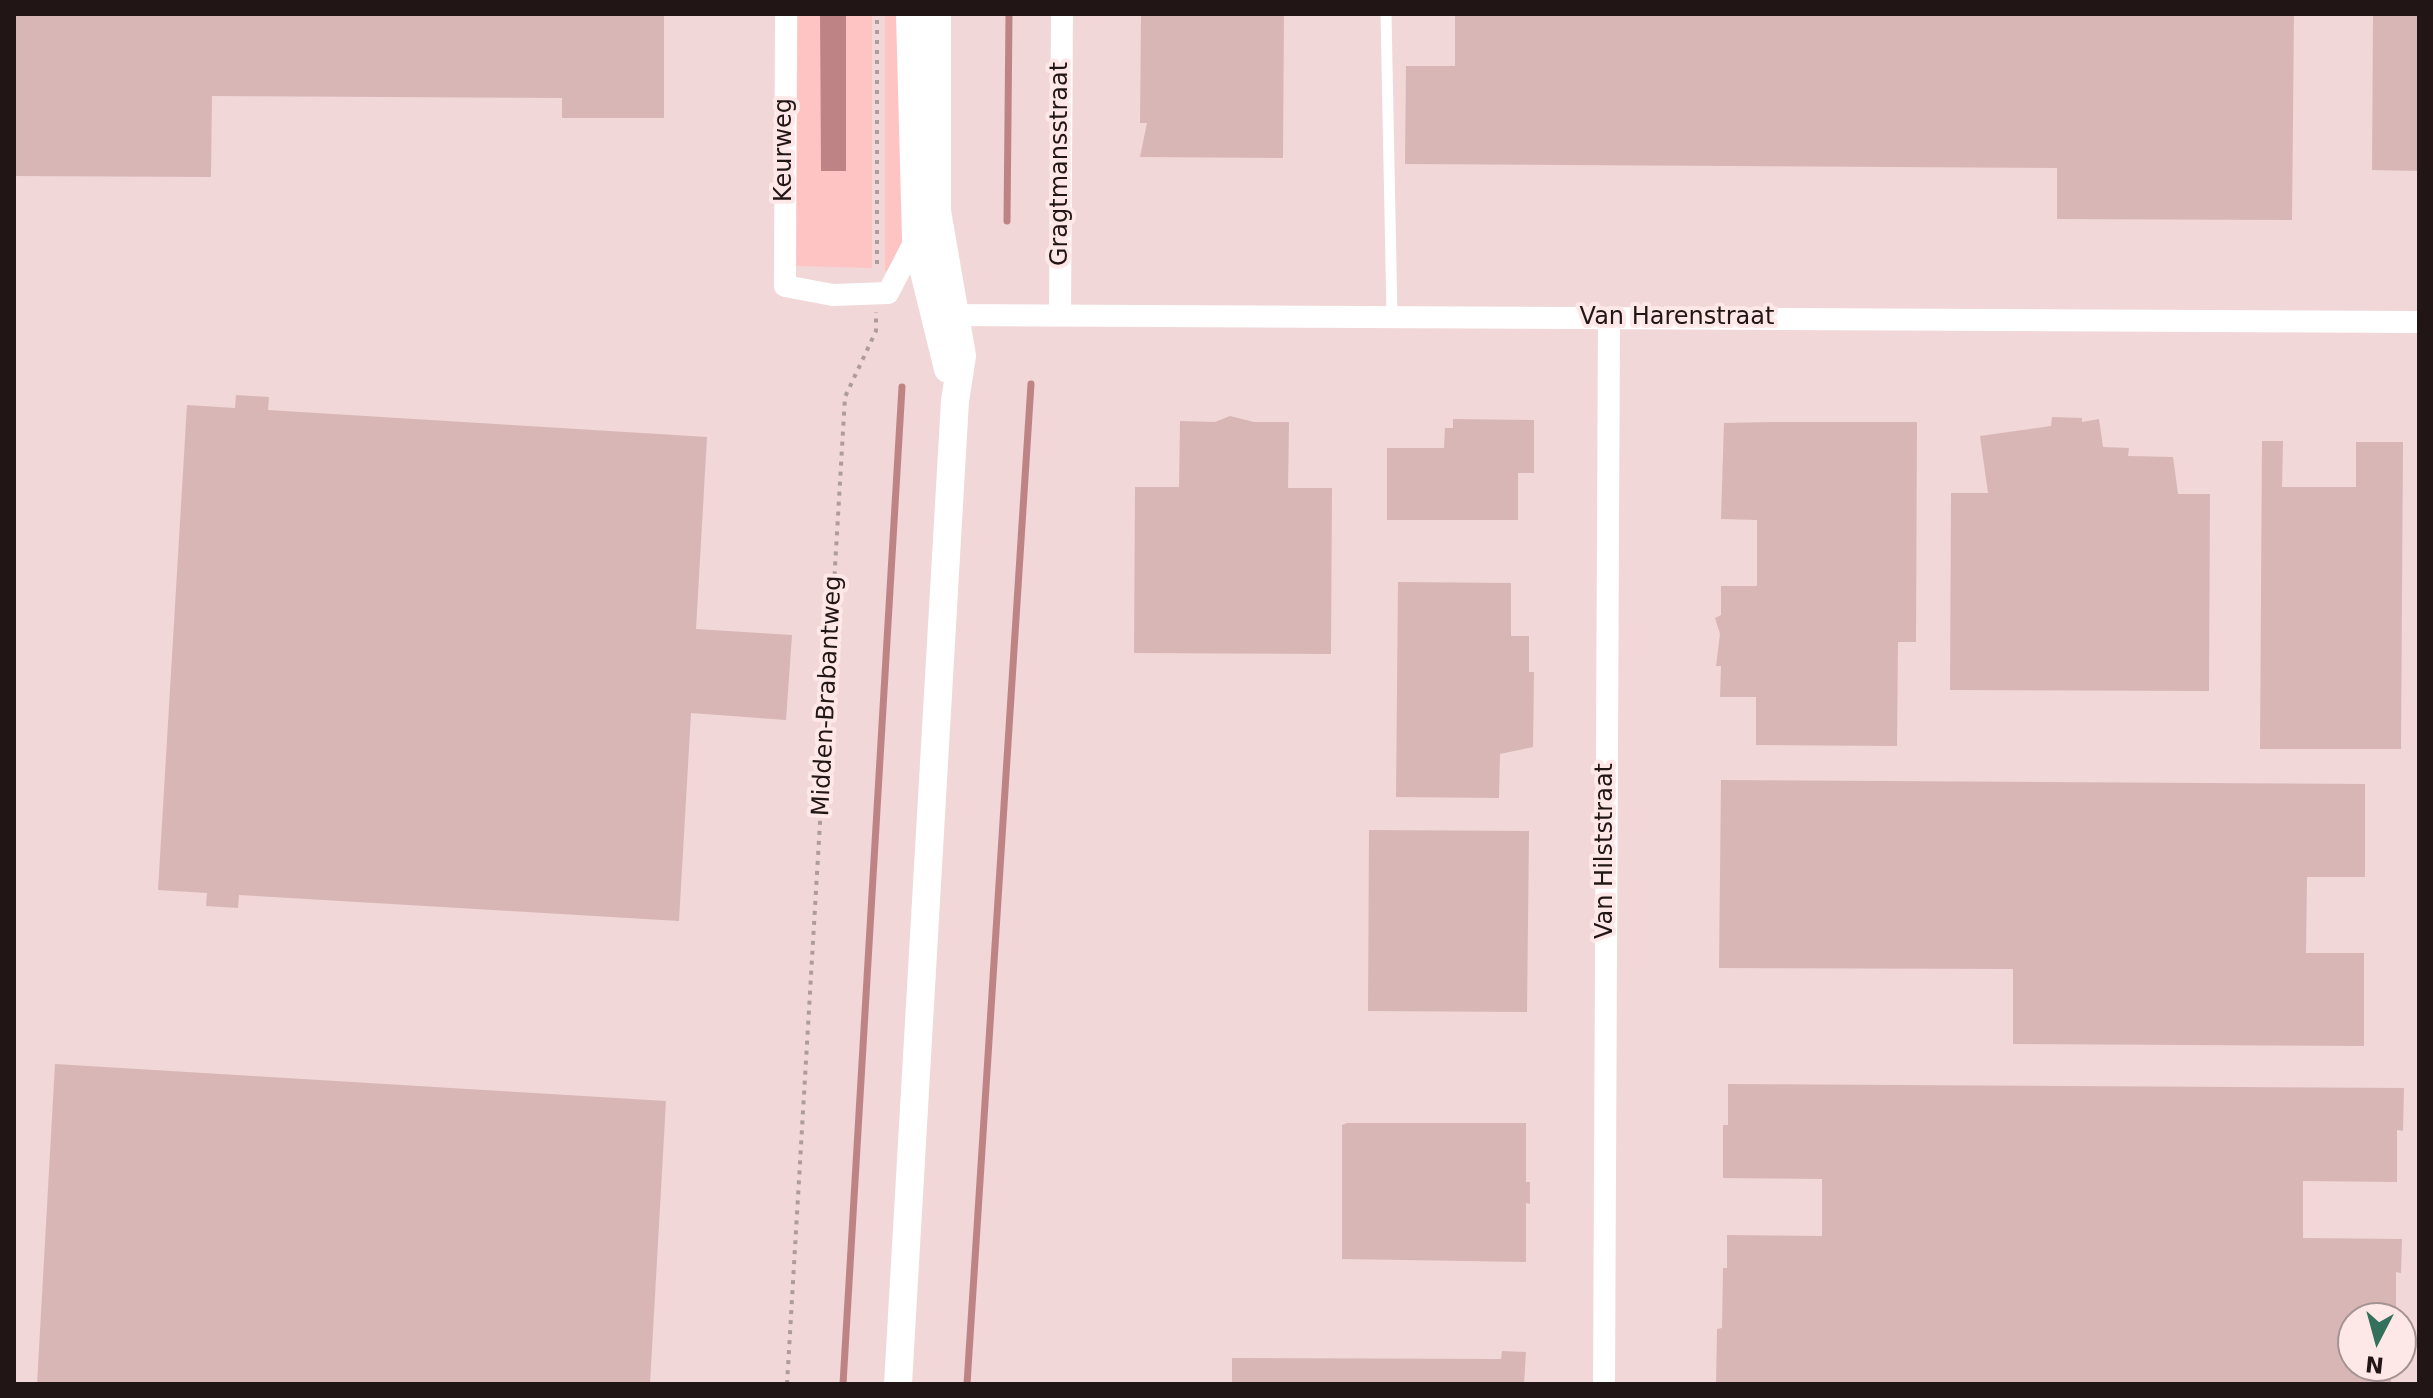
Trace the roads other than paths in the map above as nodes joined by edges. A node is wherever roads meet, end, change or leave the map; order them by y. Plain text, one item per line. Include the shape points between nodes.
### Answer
1 (786, 14) edge
2 (910, 14) edge
3 (937, 14) edge
4 (1062, 14) edge
5 (1386, 14) edge
6 (916, 239) junction
7 (1060, 313) junction
8 (946, 314) junction
9 (1392, 316) junction
10 (1609, 318) junction
11 (2419, 322) edge
12 (898, 1384) edge
13 (1604, 1384) edge

1 - 6 street, Keurweg via 785,286 833,295 888,293
2 - 6 street
3 - 8 street via 937,211
4 - 7 street, Gragtmansstraat
5 - 9 lane
6 - 8 street
7 - 8 street, Van Harenstraat
7 - 9 street, Van Harenstraat
8 - 12 street via 955,401
9 - 10 street, Van Harenstraat
10 - 11 street, Van Harenstraat
10 - 13 street, Van Hilststraat

